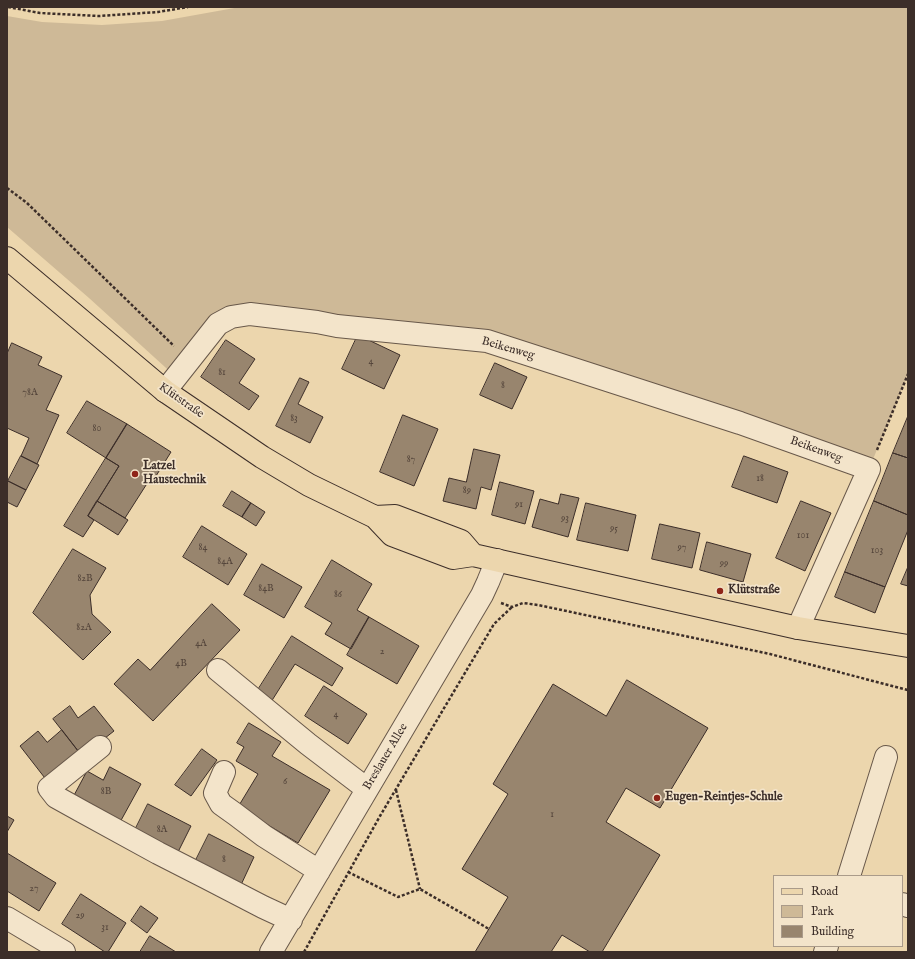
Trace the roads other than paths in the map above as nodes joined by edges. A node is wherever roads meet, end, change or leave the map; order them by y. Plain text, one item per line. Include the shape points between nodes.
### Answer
1 (7, 258) edge
2 (165, 391) junction
3 (497, 560) junction
4 (798, 628) junction
5 (908, 646) edge
6 (218, 670) dead end
7 (100, 747) dead end
8 (886, 757) dead end
9 (224, 772) dead end
10 (367, 789) junction
11 (319, 871) junction
12 (849, 875) edge
13 (7, 918) edge
14 (291, 920) junction
15 (64, 952) edge
16 (271, 952) edge

1 - 2 main road, Klütstraße
2 - 3 main road, Klütstraße via 262,457 309,485 375,517 392,535 453,558 473,555
2 - 4 street, Beikenweg via 218,324 231,317 250,314 337,326 487,341 740,423 869,469
3 - 4 main road, Klütstraße
3 - 10 street, Breslauer Allee via 482,595
4 - 5 main road, Klütstraße
6 - 10 street
7 - 14 street via 49,788 56,797 158,853
8 - 12 street
9 - 11 street via 215,793 221,804 264,836
10 - 11 street, Breslauer Allee
11 - 14 street, Breslauer Allee
13 - 15 street
14 - 16 street, Breslauer Allee

